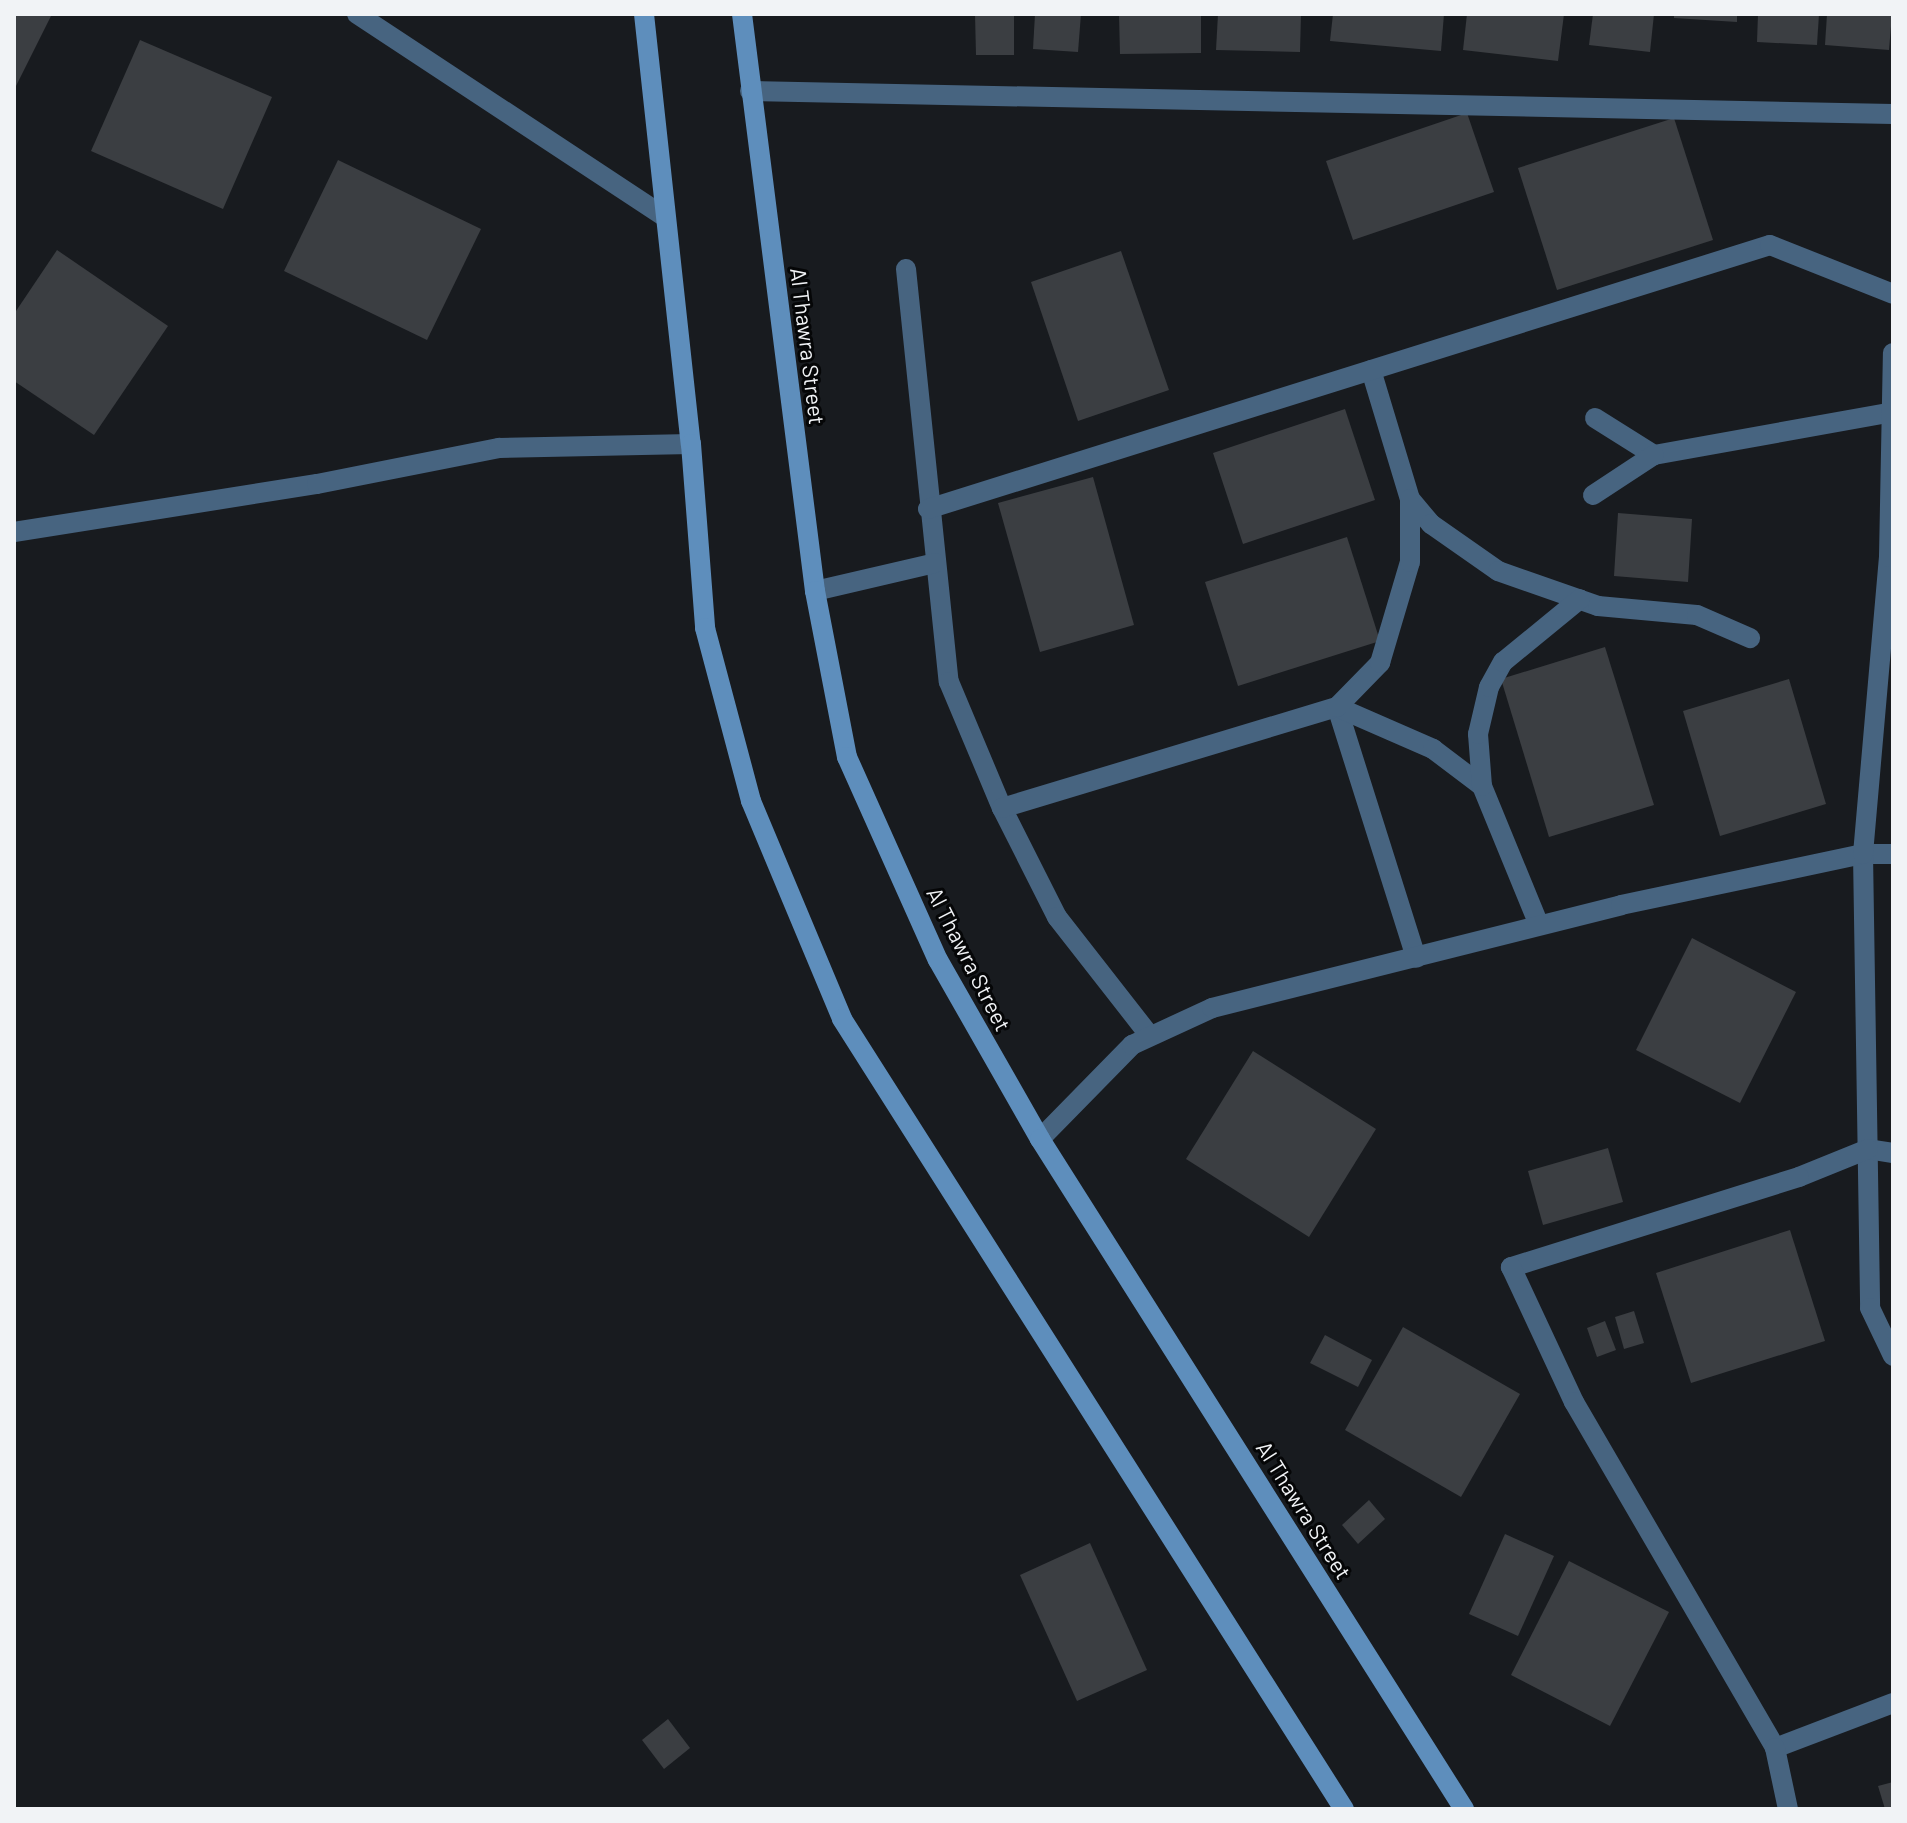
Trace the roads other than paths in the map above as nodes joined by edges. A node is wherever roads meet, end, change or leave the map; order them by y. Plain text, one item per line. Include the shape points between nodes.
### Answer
1 (357, 14) edge
2 (644, 14) edge
3 (742, 14) edge
4 (750, 91) junction
5 (1893, 114) edge
6 (663, 216) junction
7 (906, 269) dead end
8 (1893, 294) edge
9 (1893, 353) edge
10 (1371, 370) junction
11 (1892, 412) edge
12 (1595, 418) dead end
13 (691, 444) junction
14 (1654, 455) junction
15 (1593, 495) dead end
16 (1410, 499) junction
17 (928, 509) junction
18 (14, 532) edge
19 (935, 563) junction
20 (815, 591) junction
21 (1580, 599) junction
22 (1750, 638) dead end
23 (1337, 707) junction
24 (1482, 786) junction
25 (1002, 808) junction
26 (1863, 854) junction
27 (1893, 854) edge
28 (1539, 925) junction
29 (1416, 958) junction
30 (1150, 1036) junction
31 (1040, 1139) junction
32 (1868, 1149) junction
33 (1893, 1153) edge
34 (1893, 1356) edge
35 (1893, 1703) edge
36 (1775, 1748) junction
37 (1344, 1809) edge
38 (1464, 1809) edge
39 (1788, 1809) edge

1 - 6 street
2 - 6 main road
3 - 4 main road, Al Thawra Street
4 - 5 street
4 - 20 main road, Al Thawra Street
6 - 13 main road
7 - 17 street
8 - 10 street via 1770,245
9 - 11 street
10 - 16 street
10 - 17 street
11 - 14 street
11 - 26 street via 1889,557
12 - 14 street
13 - 18 street via 499,448 317,484
13 - 37 main road via 705,628 751,801 842,1019
14 - 15 street
16 - 21 street via 1431,524 1498,571
16 - 23 street via 1410,562 1391,634 1380,663
17 - 19 street
19 - 20 street
19 - 25 street via 949,682
20 - 31 main road, Al Thawra Street via 847,757 938,960
21 - 22 street via 1598,606 1697,615
21 - 24 street via 1503,662 1489,687 1478,734
23 - 24 street via 1433,749
23 - 25 street
23 - 29 street
24 - 28 street
25 - 30 street via 1057,917
26 - 27 street
26 - 28 street
26 - 32 street
28 - 29 street
29 - 30 street via 1212,1008
30 - 31 street via 1132,1045
31 - 38 main road, Al Thawra Street
32 - 33 street
32 - 34 street via 1870,1308
32 - 36 street via 1799,1177 1511,1267 1574,1402
35 - 36 street
36 - 39 street

